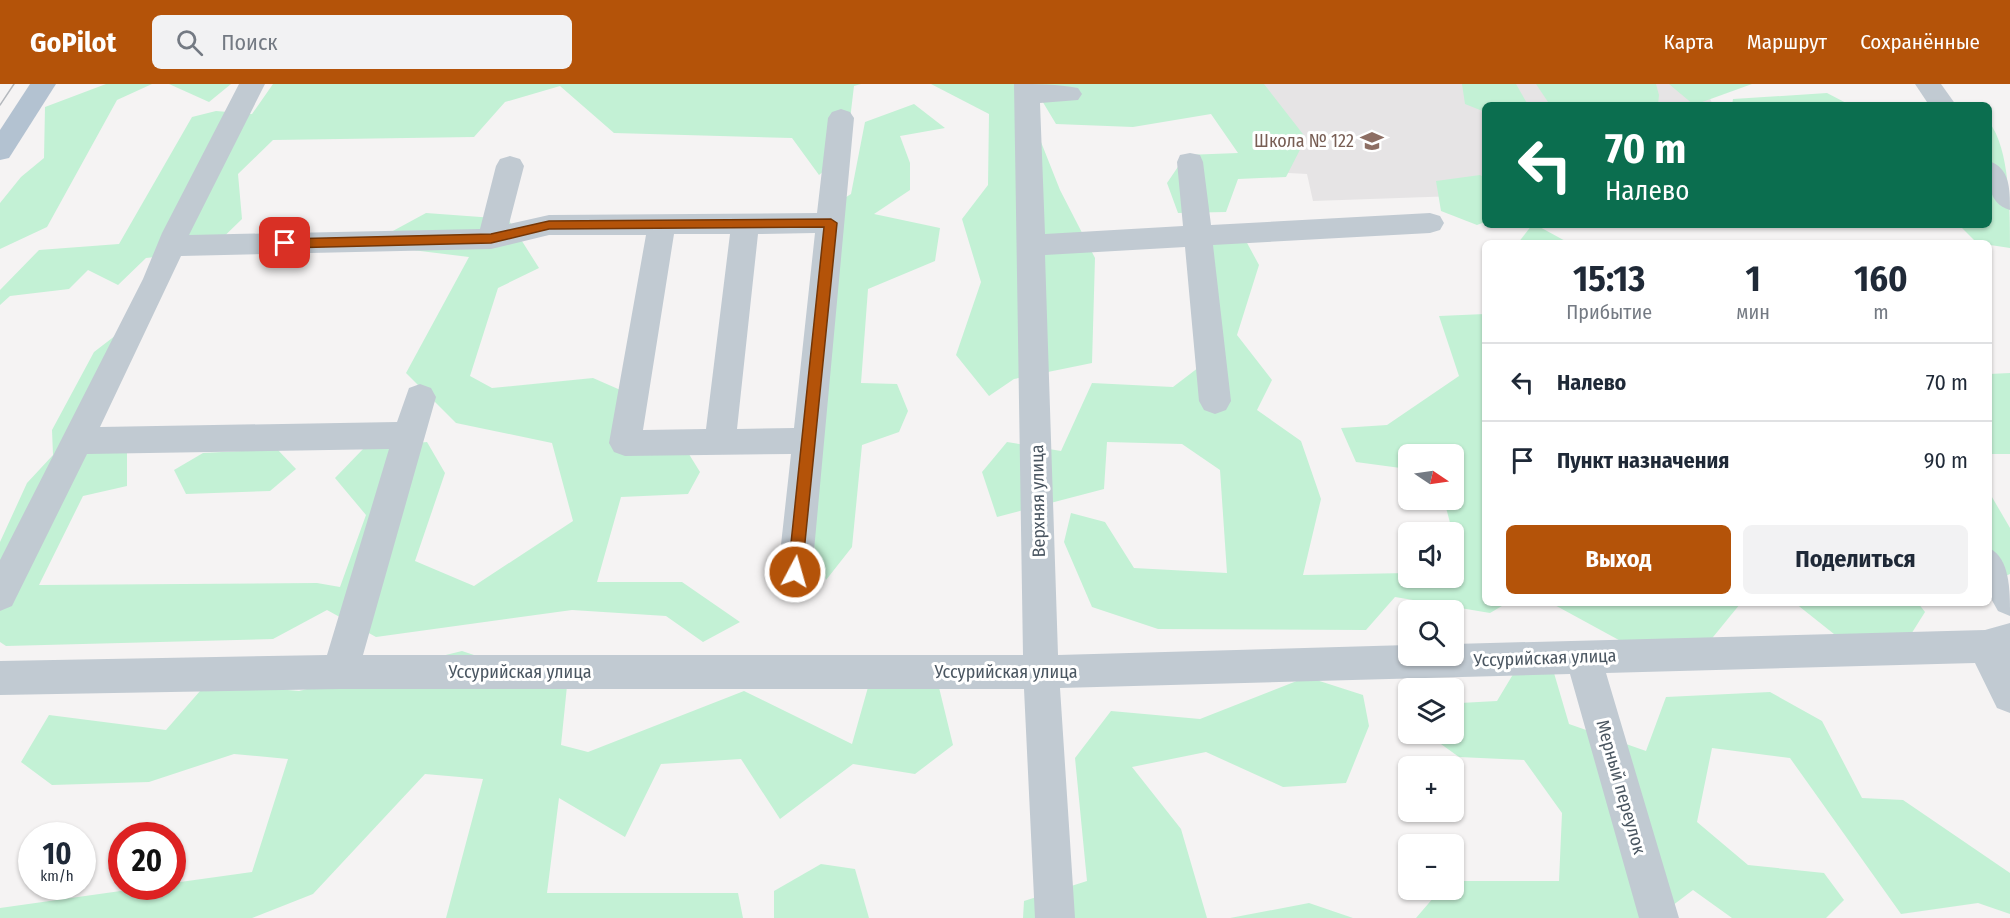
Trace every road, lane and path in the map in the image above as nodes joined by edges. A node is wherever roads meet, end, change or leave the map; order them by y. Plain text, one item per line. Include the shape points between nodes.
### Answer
1 (43, 84) edge
2 (252, 84) edge
3 (1928, 84) edge
4 (1027, 89) edge
5 (1069, 94) dead end
6 (1941, 102) edge
7 (841, 118) dead end
8 (0, 151) edge
9 (1190, 162) dead end
10 (510, 166) dead end
11 (1992, 175) edge
12 (2010, 200) edge
13 (746, 223) junction
14 (831, 223) junction
15 (1430, 223) dead end
16 (662, 224) junction
17 (1198, 237) junction
18 (491, 239) junction
19 (1032, 245) junction
20 (171, 246) junction
21 (420, 397) dead end
22 (1215, 401) dead end
23 (409, 435) junction
24 (77, 441) junction
25 (808, 441) junction
26 (720, 442) junction
27 (1992, 568) edge
28 (795, 572) dead end
29 (0, 595) edge
30 (2010, 600) edge
31 (1997, 642) edge
32 (1583, 657) junction
33 (340, 672) junction
34 (1041, 672) junction
35 (0, 678) edge
36 (2010, 696) edge
37 (1055, 918) edge
38 (1659, 918) edge

1 - 8 main road
2 - 20 street
3 - 6 street
4 - 5 street
4 - 19 street, Верхняя улица
7 - 14 street
9 - 17 street
10 - 18 street
11 - 12 street
13 - 14 street
13 - 16 street
13 - 26 street
14 - 25 street
15 - 17 street
16 - 18 street via 549,225
16 - 26 street via 625,443
17 - 19 street
17 - 22 street
18 - 20 street
19 - 34 street, Верхняя улица
20 - 24 street
21 - 23 street
23 - 24 street
23 - 33 street
24 - 29 street
25 - 26 street
25 - 28 street
27 - 30 street
31 - 32 street, Уссурийская улица
31 - 36 street
32 - 34 street, Уссурийская улица
32 - 38 street, Мерный переулок
33 - 34 street, Уссурийская улица
33 - 35 street, Уссурийская улица
34 - 37 street, Верхняя улица

